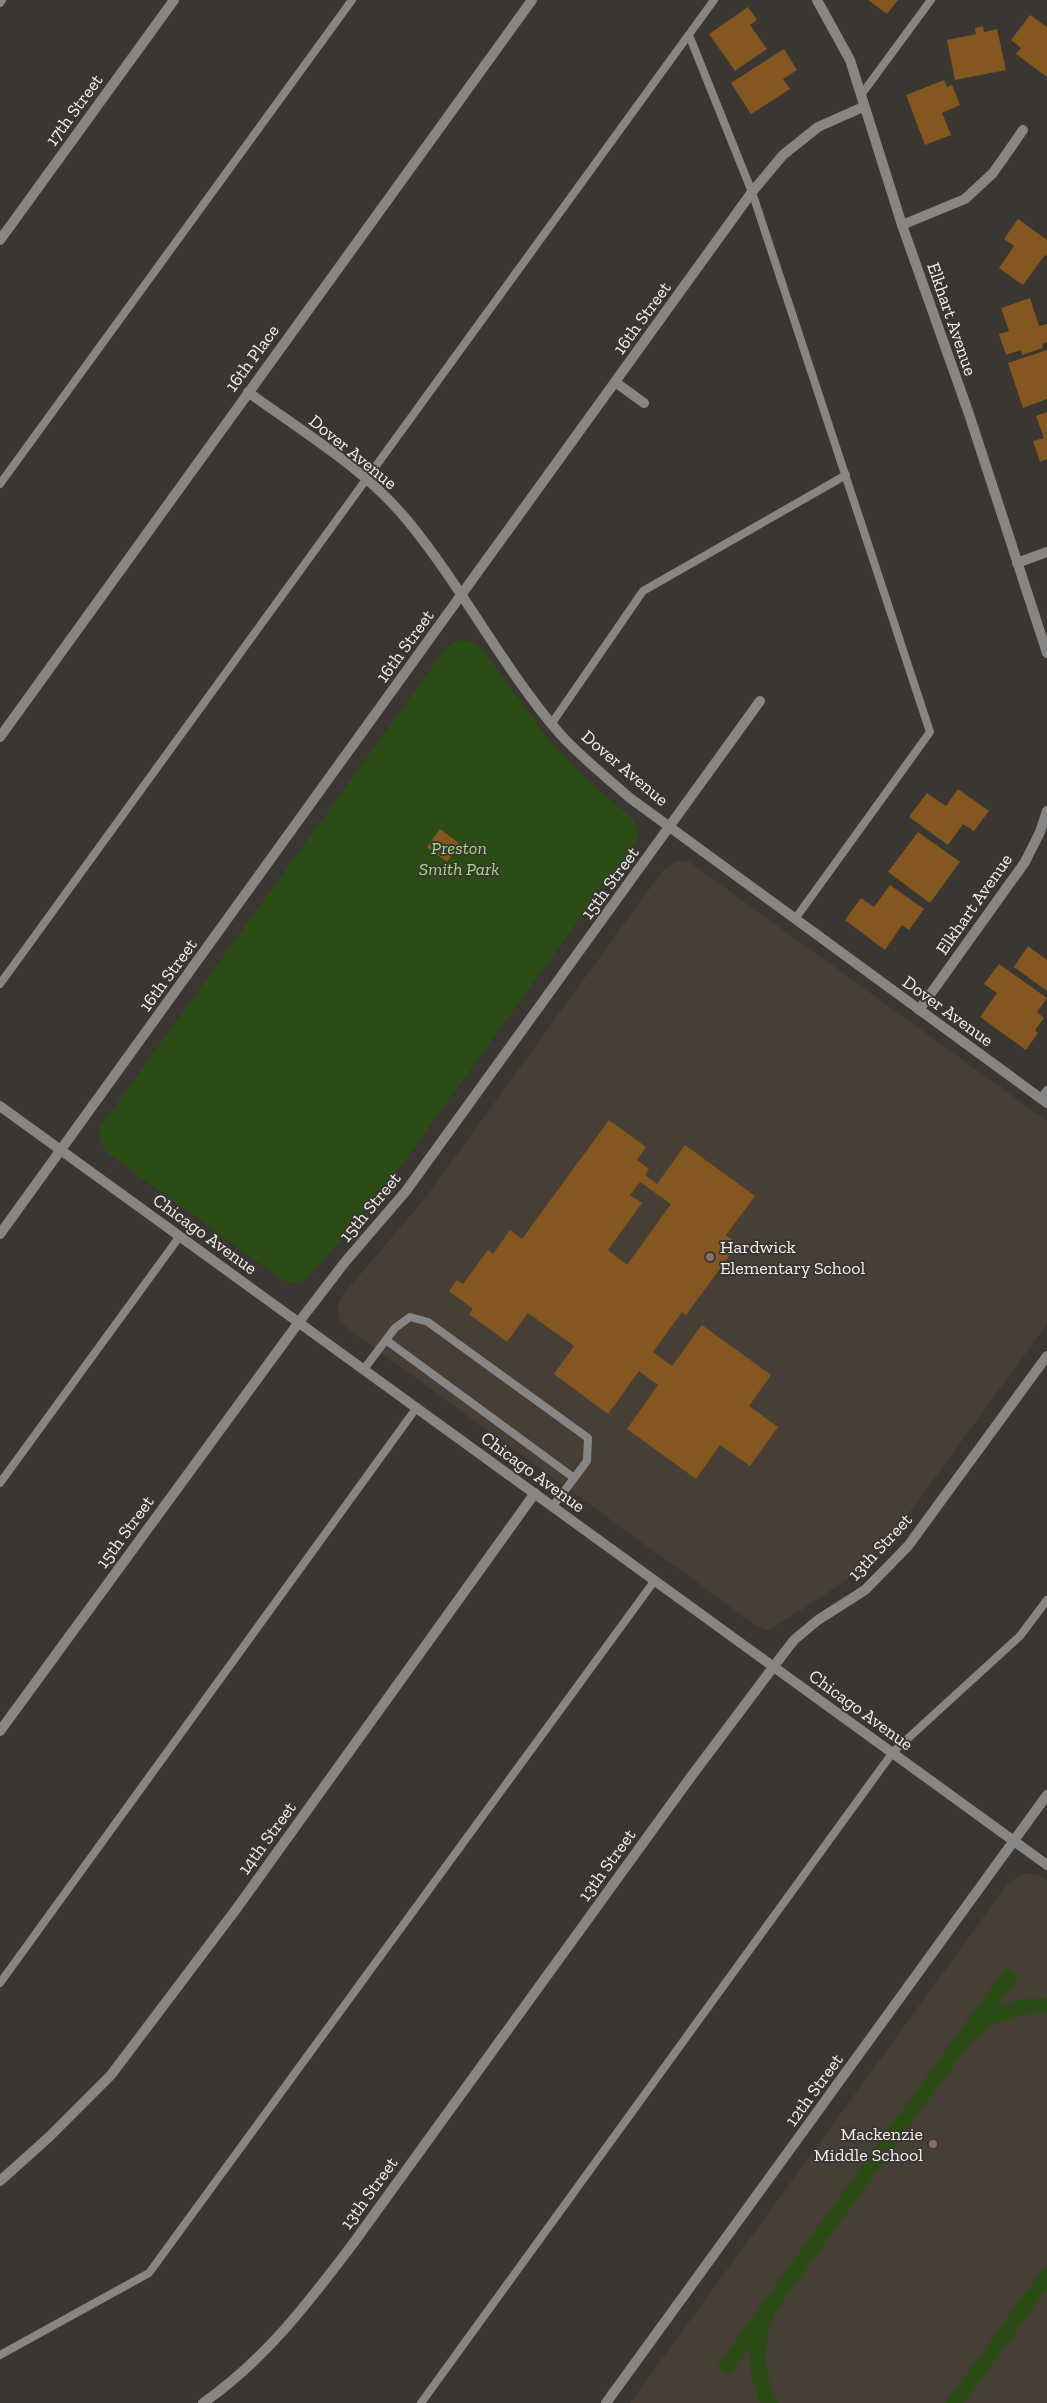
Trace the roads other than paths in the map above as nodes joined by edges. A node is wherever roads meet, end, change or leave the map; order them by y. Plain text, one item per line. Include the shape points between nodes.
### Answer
1 (2, 0) edge
2 (174, 0) edge
3 (352, 0) edge
4 (532, 0) edge
5 (714, 0) edge
6 (817, 0) edge
7 (931, 0) edge
8 (0, 3) edge
9 (689, 35) junction
10 (861, 95) junction
11 (863, 108) junction
12 (1023, 130) dead end
13 (752, 192) junction
14 (902, 225) junction
15 (0, 240) edge
16 (616, 382) junction
17 (248, 392) junction
18 (644, 402) dead end
19 (846, 476) junction
20 (367, 481) junction
21 (0, 484) edge
22 (1047, 552) edge
23 (1017, 563) junction
24 (461, 595) junction
25 (1047, 653) edge
26 (760, 701) dead end
27 (552, 723) junction
28 (0, 737) edge
29 (1047, 811) edge
30 (671, 827) junction
31 (1044, 833) edge
32 (795, 919) junction
33 (0, 984) edge
34 (919, 1010) junction
35 (1045, 1097) edge
36 (0, 1106) edge
37 (61, 1150) junction
38 (0, 1234) edge
39 (180, 1236) junction
40 (299, 1322) junction
41 (386, 1340) junction
42 (1047, 1356) edge
43 (364, 1369) junction
44 (417, 1407) junction
45 (574, 1478) junction
46 (0, 1483) edge
47 (535, 1493) junction
48 (553, 1506) junction
49 (655, 1580) junction
50 (1047, 1600) edge
51 (774, 1666) junction
52 (0, 1732) edge
53 (893, 1752) junction
54 (1047, 1795) edge
55 (1013, 1840) junction
56 (1047, 1865) edge
57 (0, 1983) edge
58 (0, 2181) edge
59 (0, 2355) edge
60 (203, 2403) edge
61 (420, 2403) edge
62 (606, 2403) edge

1 - 8 lane
2 - 15 street, 17th Street
3 - 21 lane
4 - 17 street, 16th Place
5 - 9 lane
6 - 10 street, Elkhart Avenue via 850,60
7 - 10 lane
9 - 13 lane
9 - 20 lane
10 - 11 street, Elkhart Avenue
11 - 13 street, 16th Street via 818,127 783,155
11 - 14 street, Elkhart Avenue
12 - 14 street via 992,173 965,199
13 - 16 street, 16th Street
13 - 19 lane
14 - 23 street, Elkhart Avenue via 969,414
16 - 18 street
16 - 24 street, 16th Street
17 - 20 street, Dover Avenue
17 - 28 street, 16th Place
19 - 27 lane via 644,591
19 - 32 lane via 930,732
20 - 24 street, Dover Avenue via 407,520
20 - 33 lane
22 - 23 street
23 - 25 street, Elkhart Avenue
24 - 27 street, Dover Avenue
24 - 37 street, 16th Street
26 - 30 street, 15th Street
27 - 30 street, Dover Avenue via 593,767
29 - 31 street, Elkhart Avenue
30 - 32 street, Dover Avenue
30 - 40 street, 15th Street via 406,1191
31 - 34 street, Elkhart Avenue
32 - 34 street, Dover Avenue
34 - 35 street, Dover Avenue
36 - 37 street, Chicago Avenue
37 - 38 street, 16th Street
37 - 39 street, Chicago Avenue
39 - 40 street, Chicago Avenue
39 - 46 lane
40 - 43 street, Chicago Avenue
40 - 52 street, 15th Street
41 - 43 lane
41 - 45 lane
41 - 45 lane via 410,1317 428,1322 580,1432 588,1438 587,1461
42 - 51 street, 13th Street via 908,1546 865,1590 818,1620 794,1640
43 - 44 street, Chicago Avenue
44 - 47 street, Chicago Avenue
44 - 57 lane
45 - 48 lane
47 - 48 street, Chicago Avenue
47 - 58 street, 14th Street via 243,1900 111,2076
48 - 49 street, Chicago Avenue
49 - 51 street, Chicago Avenue
49 - 59 lane via 149,2273
50 - 53 lane via 1020,1636
51 - 53 street, Chicago Avenue
51 - 60 street, 13th Street via 305,2306 261,2355
53 - 55 street, Chicago Avenue
53 - 61 lane
54 - 55 street, 12th Street
55 - 56 street, Chicago Avenue
55 - 62 street, 12th Street

